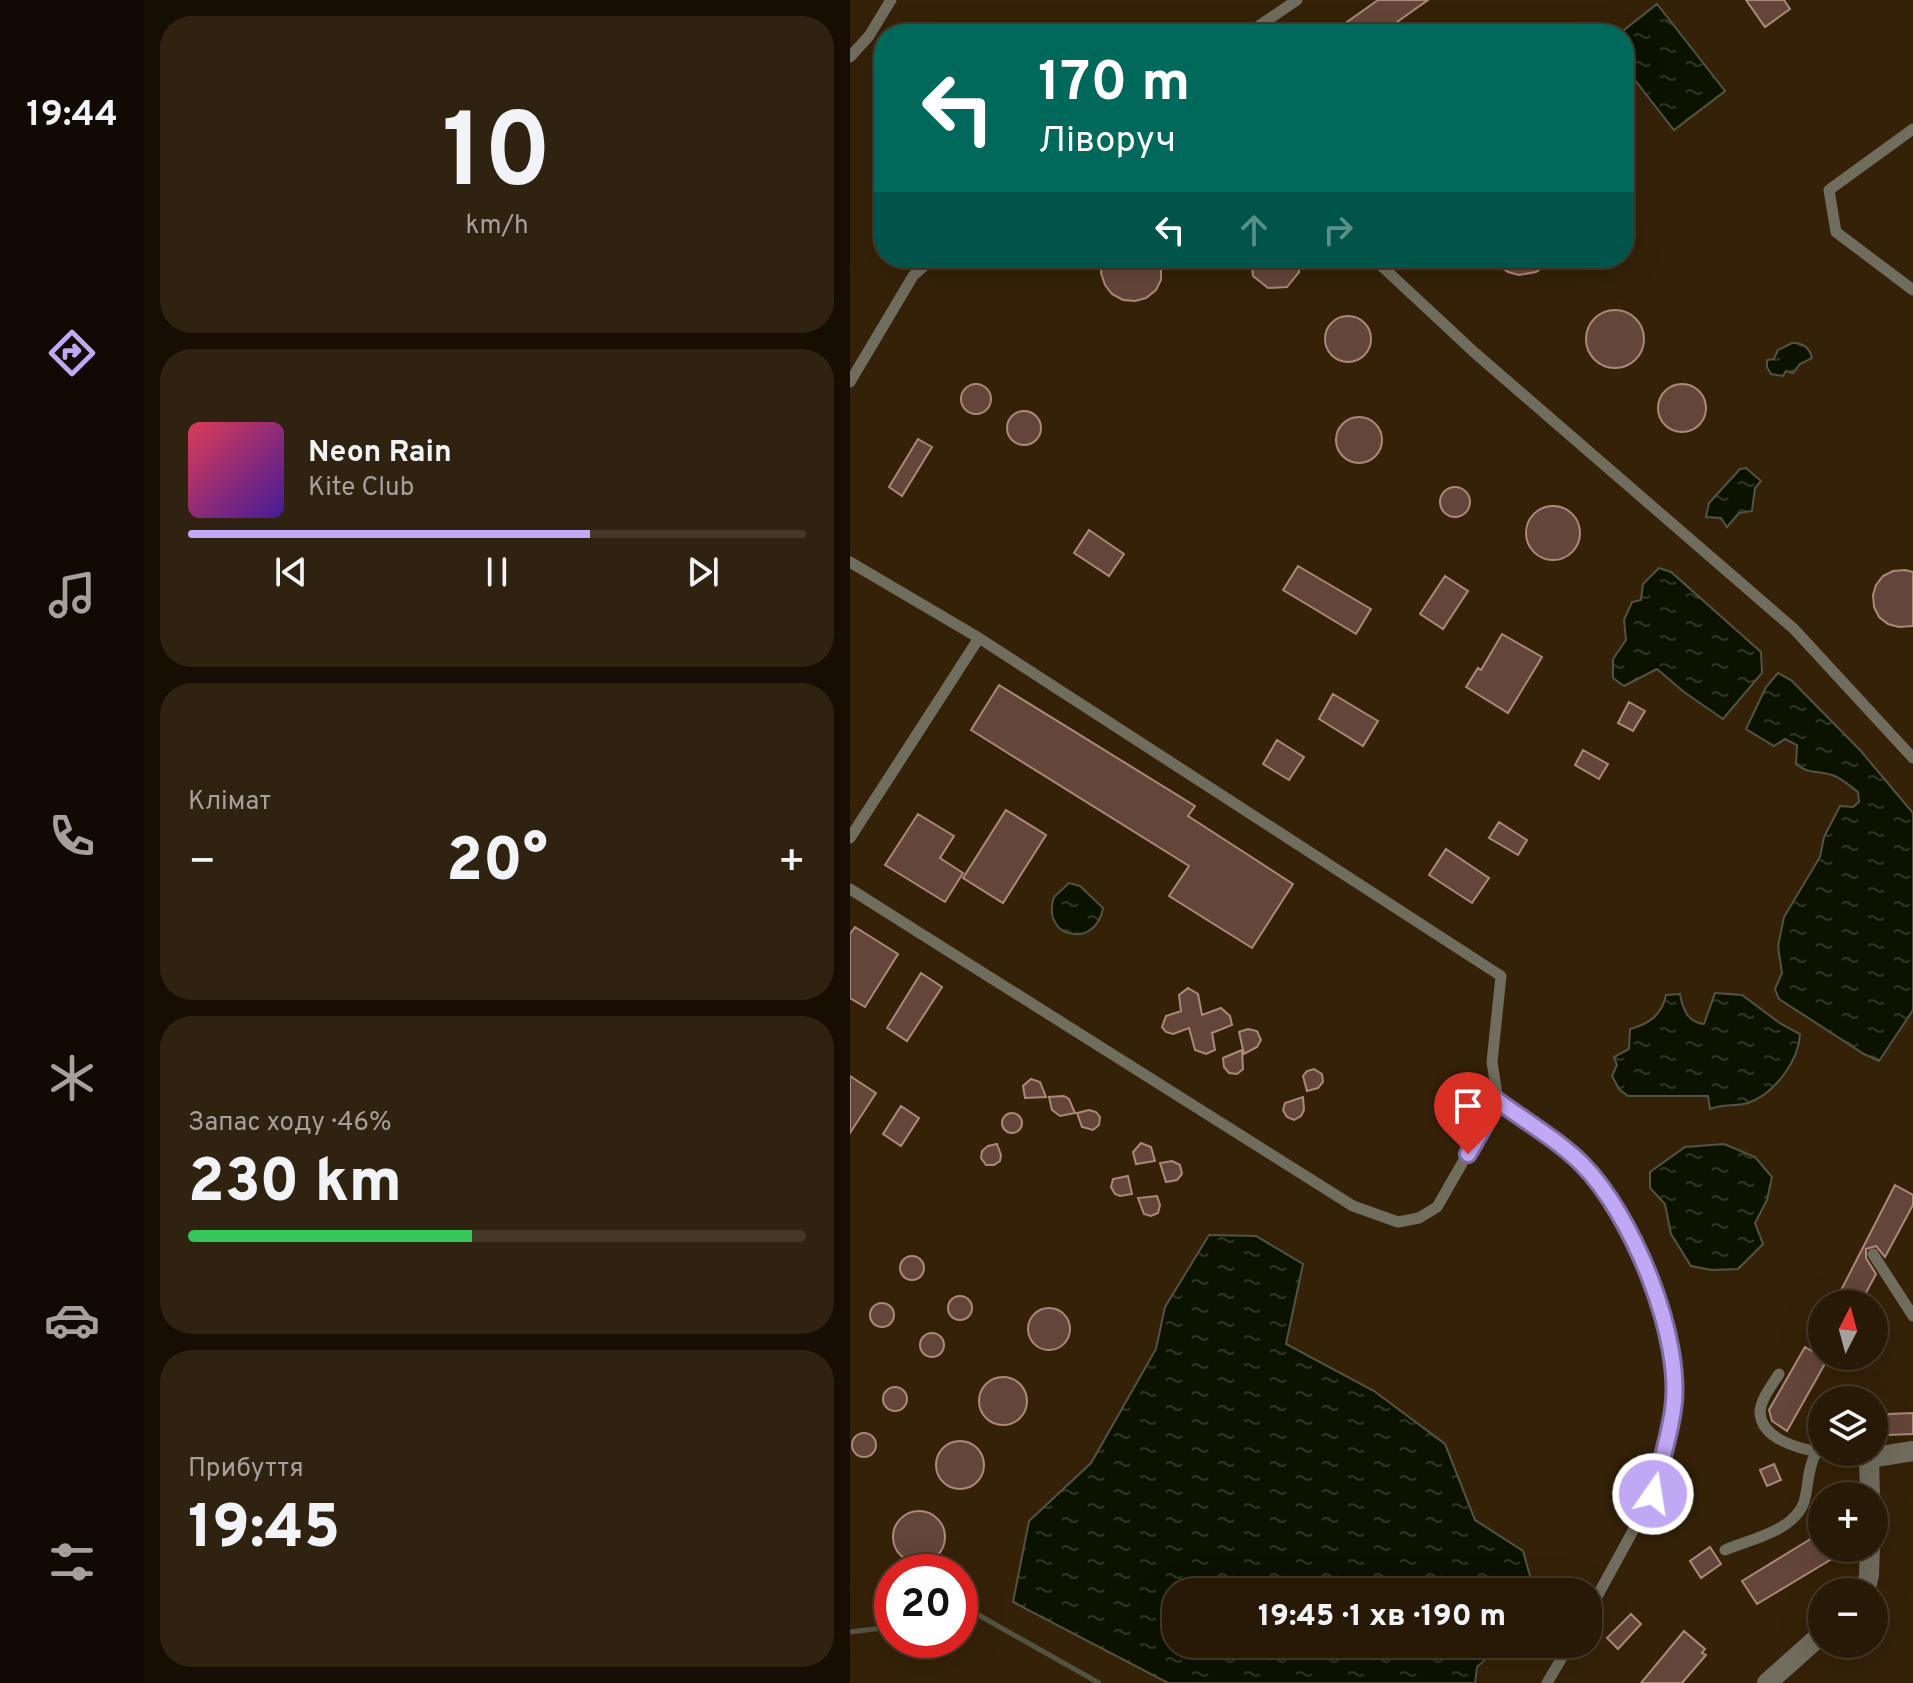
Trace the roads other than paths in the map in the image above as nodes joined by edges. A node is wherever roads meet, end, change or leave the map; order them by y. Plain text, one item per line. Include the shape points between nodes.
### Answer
1 (891, 0) edge
2 (1297, 0) edge
3 (876, 24) edge
4 (1262, 24) edge
5 (874, 28) edge
6 (850, 57) edge
7 (1913, 129) edge
8 (922, 268) edge
9 (1384, 268) edge
10 (1913, 290) edge
11 (850, 382) edge
12 (850, 562) edge
13 (979, 638) junction
14 (1913, 758) edge
15 (850, 838) edge
16 (850, 889) edge
17 (1498, 1101) junction
18 (1873, 1254) dead end
19 (1913, 1316) edge
20 (1779, 1374) dead end
21 (1808, 1450) edge
22 (1913, 1451) edge
23 (1888, 1455) edge
24 (1810, 1466) edge
25 (1725, 1550) dead end
26 (1602, 1587) edge
27 (1808, 1646) edge
28 (1562, 1658) edge
29 (1547, 1683) edge
30 (1767, 1683) edge

1 - 3 lane
2 - 4 lane
5 - 6 lane
7 - 10 lane via 1829,190 1836,232
8 - 11 lane
9 - 14 lane via 1794,629
12 - 13 lane
13 - 15 lane
13 - 17 lane via 1501,976 1492,1062
16 - 17 lane via 1353,1206 1398,1222 1437,1207
17 - 26 lane via 1582,1164 1618,1211 1653,1283 1673,1355 1674,1409 1653,1494
18 - 19 lane
20 - 21 lane via 1760,1415 1772,1435
22 - 23 street
24 - 25 lane via 1796,1517
27 - 30 street
28 - 29 lane

